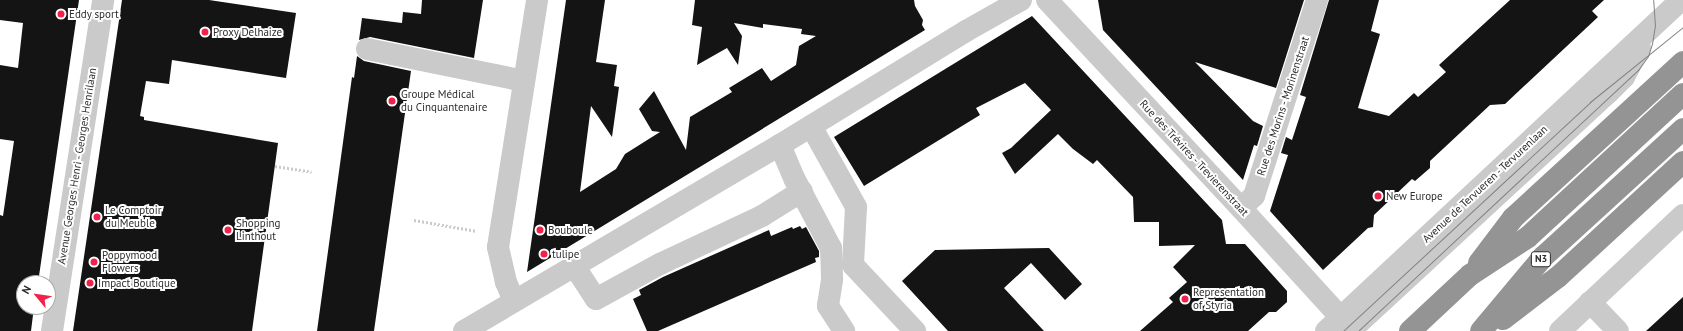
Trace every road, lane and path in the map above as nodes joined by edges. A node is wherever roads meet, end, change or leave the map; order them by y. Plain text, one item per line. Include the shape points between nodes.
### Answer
1 (103, 0) edge
2 (537, 0) edge
3 (1022, 0) edge
4 (1046, 0) edge
5 (1317, 0) edge
6 (1670, 3) edge
7 (367, 49) dead end
8 (1683, 62) edge
9 (524, 81) junction
10 (1683, 94) edge
11 (811, 126) junction
12 (1683, 129) edge
13 (780, 145) junction
14 (1683, 162) edge
15 (274, 166) dead end
16 (312, 172) dead end
17 (802, 191) junction
18 (1242, 208) junction
19 (414, 220) dead end
20 (1681, 221) edge
21 (479, 231) dead end
22 (575, 267) junction
23 (1470, 275) junction
24 (514, 301) junction
25 (1590, 302) junction
26 (1339, 327) edge
27 (52, 331) edge
28 (464, 331) edge
29 (844, 331) edge
30 (915, 331) edge
31 (1410, 331) edge
32 (1481, 331) edge
33 (1487, 331) edge
34 (1560, 331) edge
35 (1618, 331) edge

1 - 27 street, Avenue Georges Henri - Georges Henrilaan
2 - 9 street
3 - 11 street via 966,31
4 - 18 street, Rue des Trévires - Trevierenstraat
5 - 18 street, Rue des Morins - Morinenstraat via 1254,196
6 - 26 street, Avenue de Tervueren - Tervurenlaan via 1644,36
7 - 9 street
8 - 23 highway via 1512,218
9 - 24 street via 498,247 506,282
10 - 23 highway, N3 via 1528,237
11 - 13 street
11 - 30 street via 856,207 853,265
12 - 32 highway, N3 via 1543,257
13 - 17 street
13 - 22 street
14 - 33 highway via 1558,277
15 - 16 path
17 - 22 street via 762,216 660,264 596,299
17 - 29 street via 831,248 832,280 828,306
18 - 26 street, Rue des Trévires - Trevierenstraat
19 - 21 path
20 - 25 street
22 - 24 street
23 - 31 highway, N3
24 - 28 street
25 - 34 street
25 - 35 street

